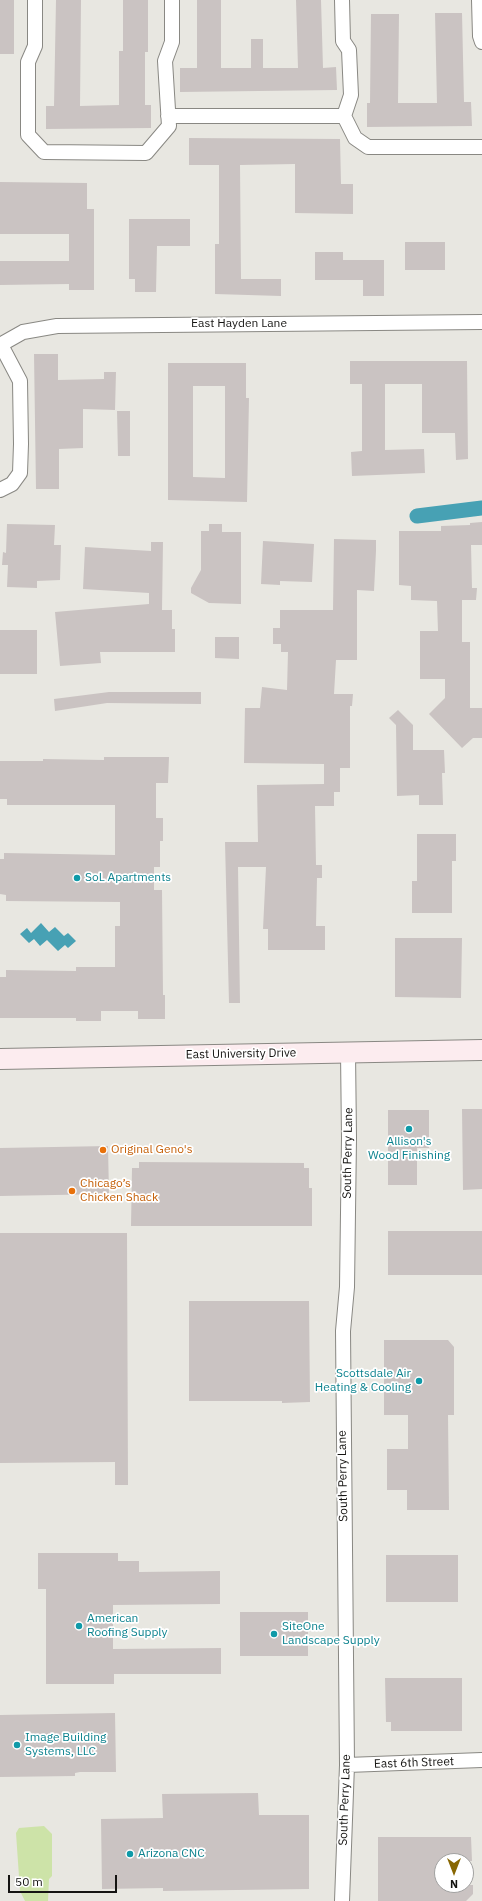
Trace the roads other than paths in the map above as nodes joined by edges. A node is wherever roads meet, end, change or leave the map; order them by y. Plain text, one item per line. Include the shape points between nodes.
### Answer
1 (35, 0) edge
2 (172, 0) edge
3 (342, 0) edge
4 (479, 0) edge
5 (482, 42) edge
6 (168, 116) junction
7 (344, 116) junction
8 (482, 146) edge
9 (482, 322) edge
10 (0, 345) edge
11 (0, 490) edge
12 (482, 1050) edge
13 (348, 1052) junction
14 (0, 1059) edge
15 (482, 1760) edge
16 (347, 1765) junction
17 (342, 1901) edge

1 - 6 street via 35,46 28,62 28,135 44,152 146,153 169,126
2 - 6 street via 172,42 166,61
3 - 7 street via 343,41 349,50 351,95
4 - 5 street
6 - 7 street
7 - 8 street via 355,138 368,147
9 - 10 street, East Hayden Lane via 58,326 22,332
10 - 11 street via 20,381 21,444 20,473 12,484
12 - 13 main road, East University Drive
13 - 14 main road, East University Drive
13 - 16 street, South Perry Lane via 347,1287 343,1331
15 - 16 street, East 6th Street
16 - 17 street, South Perry Lane

